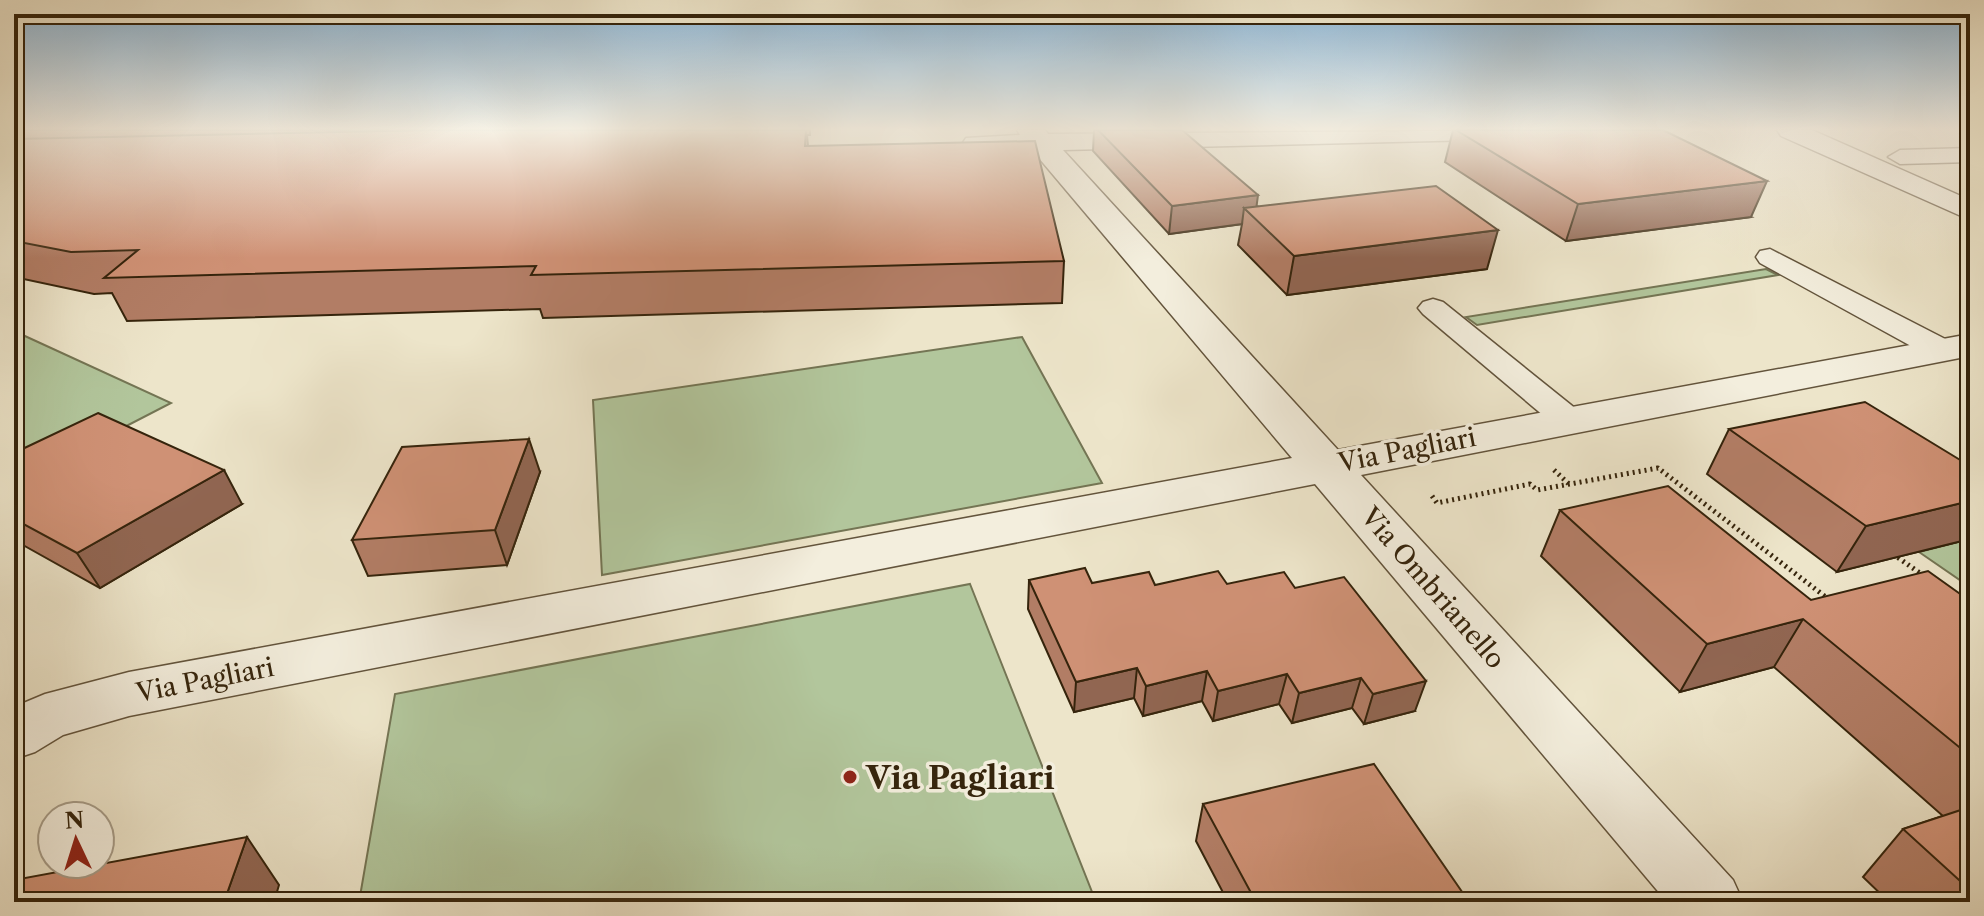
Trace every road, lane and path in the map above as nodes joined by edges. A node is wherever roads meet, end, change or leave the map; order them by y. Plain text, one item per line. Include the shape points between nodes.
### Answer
1 (1067, 173) edge
2 (1885, 173) edge
3 (1970, 211) edge
4 (1770, 257) dead end
5 (1433, 308) dead end
6 (1956, 347) edge
7 (1569, 420) junction
8 (1325, 465) junction
9 (1571, 485) dead end
10 (1889, 551) edge
11 (1921, 574) junction
12 (1907, 578) edge
13 (1933, 583) edge
14 (1838, 595) edge
15 (24, 716) edge
16 (1709, 902) edge

1 - 8 street, Via Ombrianello
2 - 3 street
4 - 6 lane
5 - 7 lane
6 - 7 street, Via Pagliari
7 - 8 street, Via Pagliari
8 - 15 street, Via Pagliari
8 - 16 street, Via Ombrianello
9 - 14 path via 1658,468 1824,599
10 - 11 path
11 - 12 path
11 - 13 path

